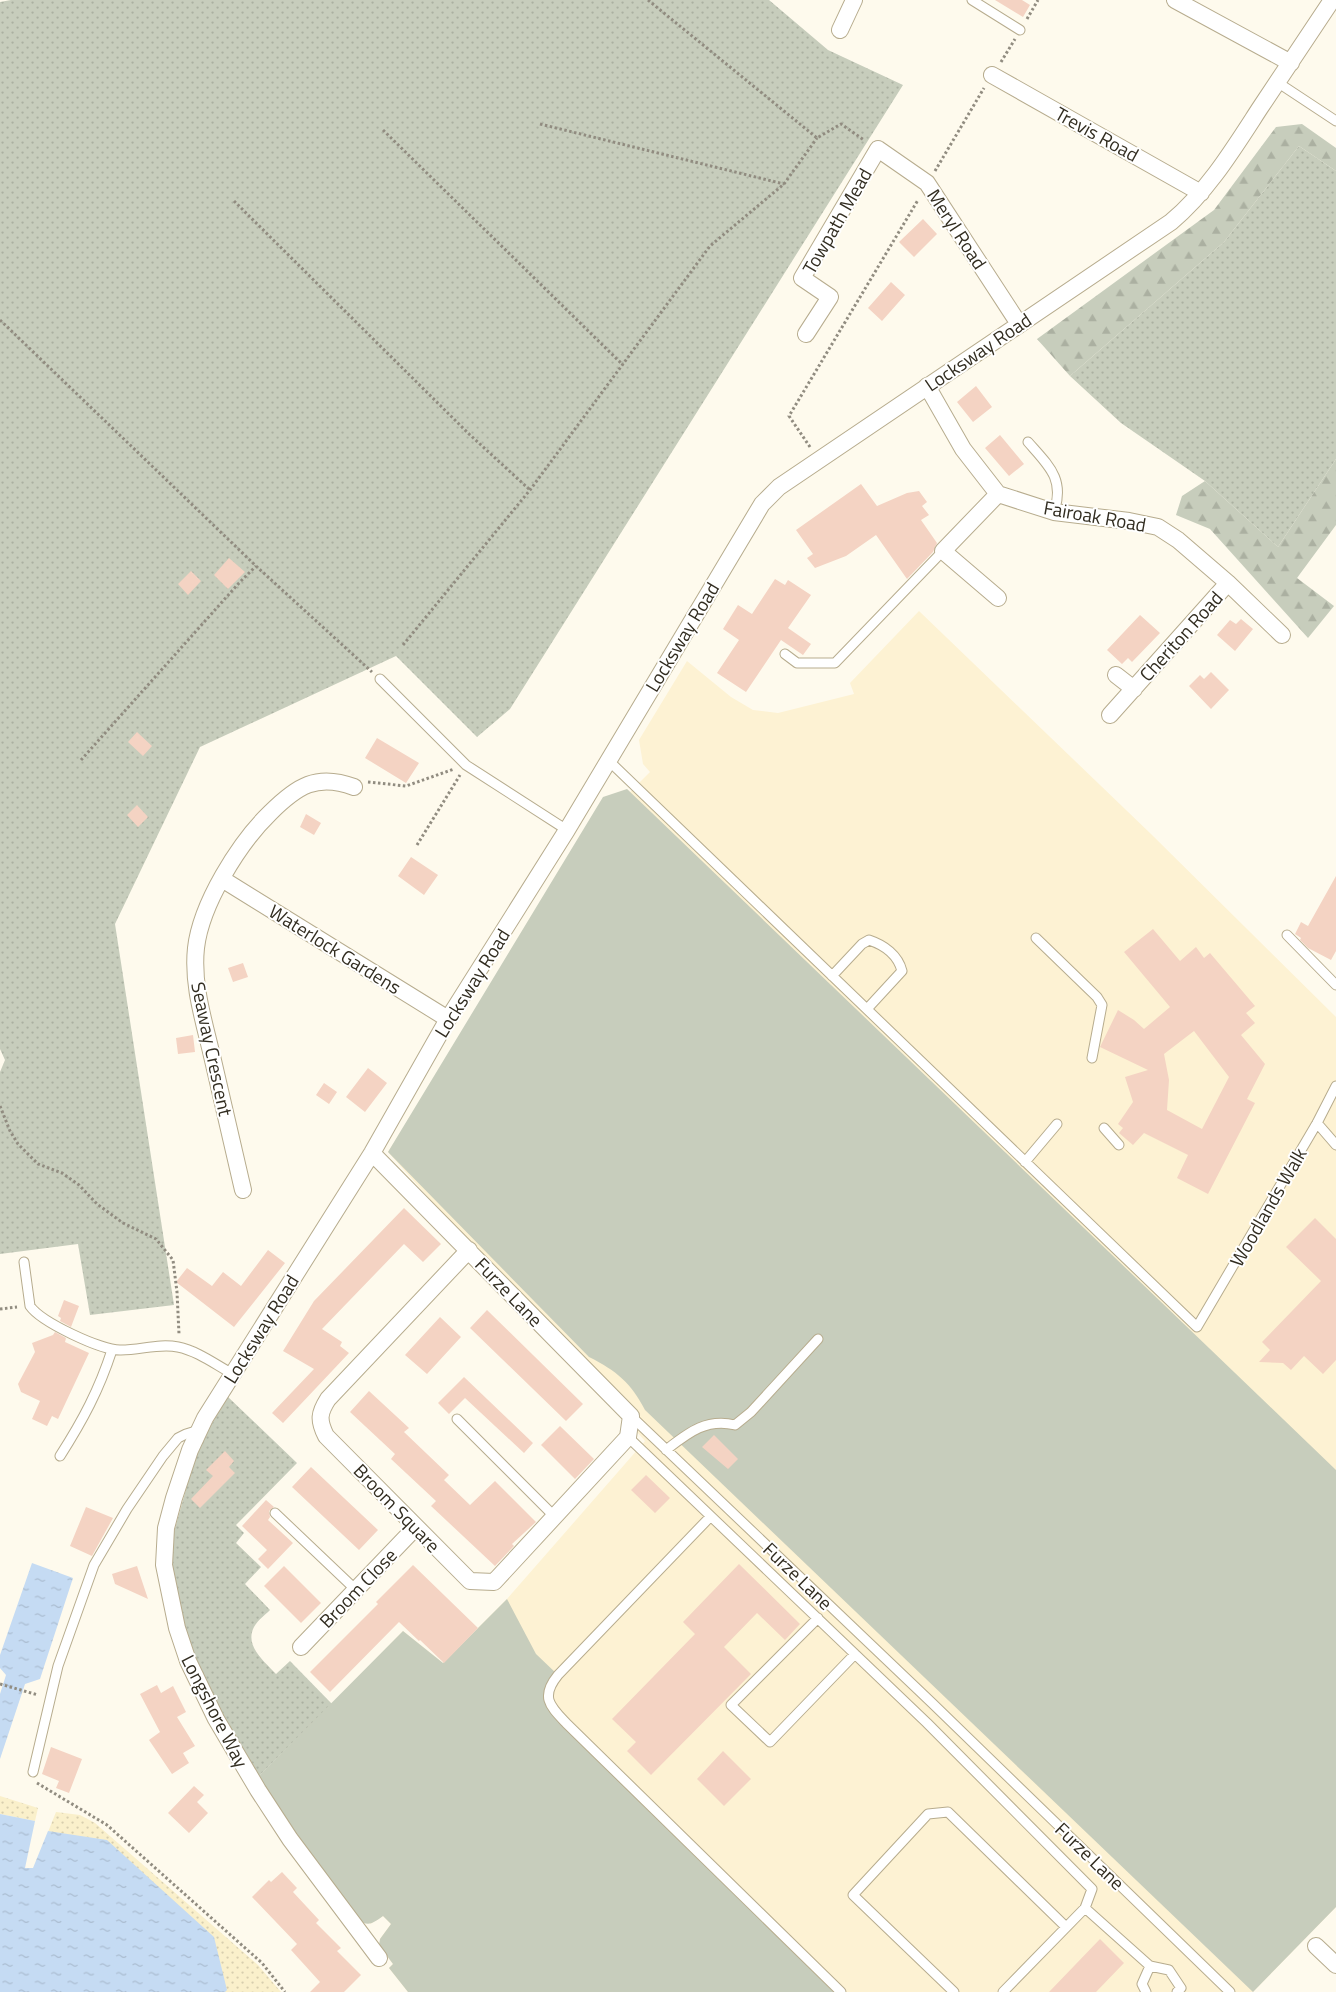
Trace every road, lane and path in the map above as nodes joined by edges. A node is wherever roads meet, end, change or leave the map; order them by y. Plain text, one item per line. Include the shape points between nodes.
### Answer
1 (648, 0) edge
2 (854, 0) edge
3 (972, 0) edge
4 (1038, 0) edge
5 (1174, 0) edge
6 (1332, 0) edge
7 (840, 30) dead end
8 (1020, 30) junction
9 (1291, 63) junction
10 (992, 75) junction
11 (1277, 82) junction
12 (1336, 121) edge
13 (540, 124) dead end
14 (383, 130) dead end
15 (817, 138) junction
16 (878, 149) junction
17 (928, 183) junction
18 (784, 184) junction
19 (1202, 193) junction
20 (234, 201) dead end
21 (0, 320) edge
22 (1019, 324) junction
23 (806, 334) dead end
24 (623, 365) junction
25 (927, 386) junction
26 (1028, 442) dead end
27 (818, 460) junction
28 (530, 490) junction
29 (998, 494) junction
30 (1054, 512) junction
31 (943, 551) junction
32 (256, 566) junction
33 (1228, 583) junction
34 (998, 598) dead end
35 (1282, 635) dead end
36 (403, 645) dead end
37 (785, 654) dead end
38 (1116, 675) dead end
39 (380, 679) joint
40 (1134, 689) junction
41 (1110, 714) dead end
42 (81, 760) dead end
43 (608, 760) junction
44 (466, 765) junction
45 (354, 787) joint
46 (567, 830) junction
47 (417, 845) dead end
48 (222, 879) junction
49 (1287, 935) dead end
50 (1036, 938) dead end
51 (832, 976) junction
52 (1336, 985) edge
53 (867, 1009) junction
54 (448, 1019) junction
55 (1092, 1058) dead end
56 (1336, 1086) edge
57 (0, 1106) edge
58 (1317, 1123) junction
59 (1057, 1124) dead end
60 (1104, 1128) dead end
61 (1118, 1145) dead end
62 (1336, 1145) edge
63 (372, 1153) junction
64 (1025, 1162) junction
65 (243, 1190) dead end
66 (469, 1250) junction
67 (24, 1262) dead end
68 (818, 1339) dead end
69 (180, 1347) junction
70 (112, 1350) junction
71 (233, 1374) junction
72 (630, 1416) junction
73 (457, 1419) dead end
74 (199, 1430) junction
75 (628, 1437) junction
76 (666, 1450) junction
77 (60, 1456) dead end
78 (274, 1513) dead end
79 (554, 1516) junction
80 (710, 1516) junction
81 (415, 1528) junction
82 (356, 1590) junction
83 (818, 1618) junction
84 (301, 1647) dead end
85 (855, 1654) junction
86 (0, 1684) edge
87 (30, 1693) dead end
88 (33, 1772) joint
89 (1085, 1908) junction
90 (1066, 1927) junction
91 (1316, 1946) dead end
92 (379, 1958) dead end
93 (1336, 1965) edge
94 (1150, 1966) junction
95 (285, 1992) edge
96 (841, 1992) edge
97 (954, 1992) edge
98 (1003, 1992) edge
99 (1146, 1992) edge
100 (1177, 1992) edge
101 (1230, 1992) edge

1 - 15 path
2 - 7 street
3 - 8 lane
4 - 8 path
5 - 9 street
6 - 9 street, Locksway Road
8 - 10 path
9 - 11 street, Locksway Road
10 - 17 path
10 - 19 street, Trevis Road
11 - 12 lane
11 - 19 street, Locksway Road
13 - 18 path
14 - 24 path
15 - 16 path via 841,124
15 - 18 path
16 - 17 street, Meryl Road
16 - 23 street, Towpath Mead via 802,278 830,297
17 - 22 street, Meryl Road
17 - 27 path via 789,416
18 - 24 path via 710,246
19 - 22 street, Locksway Road via 1171,222
20 - 28 path
21 - 32 path
22 - 25 street, Locksway Road
24 - 28 path
25 - 27 street, Locksway Road
25 - 29 street via 964,450
26 - 30 lane via 1056,479 1059,498
27 - 43 street, Locksway Road via 779,487 762,504
28 - 36 path
29 - 30 street, Fairoak Road
29 - 31 street
30 - 33 street, Fairoak Road via 1158,527
31 - 34 street
31 - 37 lane via 835,663 797,663
32 - 39 path
32 - 42 path
33 - 35 street, Fairoak Road
33 - 40 street, Cheriton Road
38 - 40 street, Cheriton Road
39 - 44 lane
40 - 41 street, Cheriton Road
43 - 46 street, Locksway Road
43 - 51 lane
44 - 45 path via 406,786 368,782
44 - 46 lane
44 - 47 path
45 - 48 street, Seaway Crescent via 324,780 295,792 258,825
46 - 54 street, Locksway Road
48 - 54 street, Waterlock Gardens
48 - 65 street, Seaway Crescent via 200,927 196,974 198,996
49 - 52 lane
50 - 55 lane via 1092,991 1102,1005
51 - 53 lane
51 - 53 lane via 869,940 882,945 899,961 902,971
53 - 64 lane
54 - 63 street, Locksway Road
56 - 58 lane, Woodlands Walk
57 - 69 path via 18,1144 38,1164 62,1173 123,1223 156,1239 173,1260
58 - 62 lane
58 - 64 lane, Woodlands Walk via 1197,1327
59 - 64 lane
60 - 61 lane
63 - 66 street, Furze Lane
63 - 71 street, Locksway Road
66 - 72 street, Furze Lane
66 - 81 street, Broom Square via 321,1410 320,1425 326,1436
67 - 70 lane via 30,1306 34,1312 98,1346
68 - 76 lane via 736,1425 712,1422
69 - 70 lane
69 - 71 lane
70 - 77 lane via 82,1422
71 - 74 street, Locksway Road
72 - 75 street
72 - 76 lane, Furze Lane
73 - 79 lane
74 - 88 lane via 178,1438 162,1456 94,1565 58,1666
74 - 92 street, Longshore Way via 178,1483 165,1539 165,1578 182,1644 213,1712 258,1790 290,1839
75 - 79 street, Broom Square
75 - 80 lane
76 - 101 lane, Furze Lane
78 - 82 lane
79 - 81 street, Broom Square via 494,1582 470,1581
80 - 83 lane
80 - 96 lane via 558,1675 549,1688 549,1702 566,1723
81 - 82 street, Broom Close
82 - 84 street, Broom Close
83 - 85 lane
83 - 85 lane via 731,1705 770,1742
85 - 89 lane via 1092,1889
86 - 87 path
88 - 95 path via 41,1787 107,1825 262,1963
89 - 90 lane
89 - 94 lane
90 - 97 lane via 948,1812 928,1814 852,1895
90 - 98 lane
91 - 93 street
94 - 99 lane via 1142,1984
94 - 100 lane via 1169,1970 1180,1988

